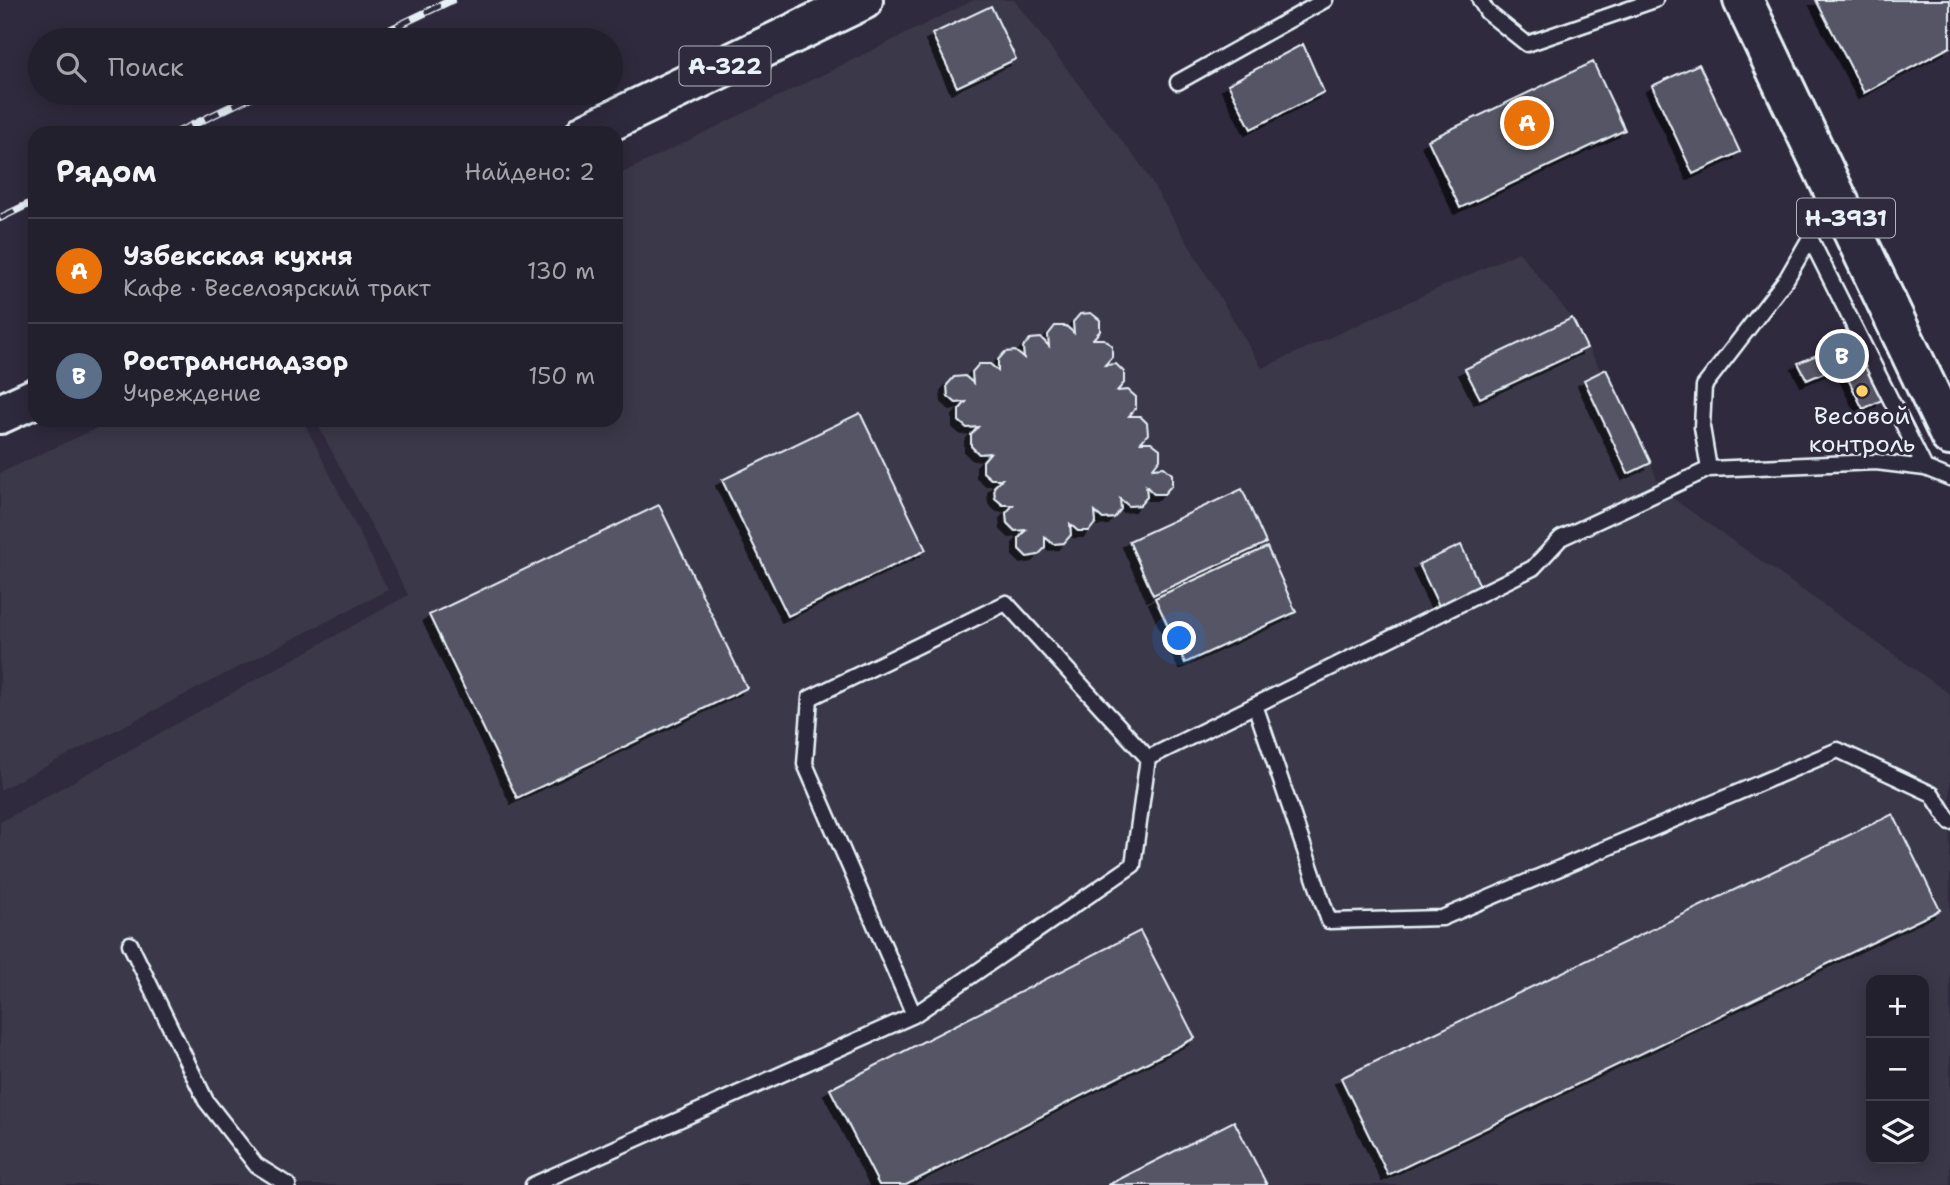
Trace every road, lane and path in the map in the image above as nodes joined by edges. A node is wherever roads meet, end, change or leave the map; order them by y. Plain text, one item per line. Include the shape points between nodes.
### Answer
1 (863, 0) edge
2 (1325, 0) edge
3 (1480, 0) edge
4 (1655, 0) edge
5 (1743, 0) edge
6 (1178, 82) dead end
7 (601, 126) edge
8 (1829, 181) junction
9 (1810, 238) junction
10 (28, 401) edge
11 (0, 414) edge
12 (1950, 436) edge
13 (1925, 468) junction
14 (1709, 469) junction
15 (1950, 478) edge
16 (1255, 705) junction
17 (1148, 758) junction
18 (1950, 822) edge
19 (130, 944) dead end
20 (914, 1015) junction
21 (288, 1185) edge
22 (533, 1185) edge

1 - 7 highway, А-322
2 - 6 lane
3 - 4 lane via 1487,12 1527,44
5 - 8 highway, Н-3931
8 - 9 lane
8 - 12 highway, Н-3931
9 - 13 lane
9 - 14 lane via 1787,278 1704,386 1702,427
10 - 11 highway
13 - 14 lane via 1876,462
13 - 15 lane
14 - 16 lane via 1562,538 1533,568
16 - 17 lane
16 - 18 lane via 1329,921 1442,918 1838,750 1932,793
17 - 20 lane via 1133,865
17 - 20 lane via 1006,603 810,698 805,764
19 - 21 lane via 206,1101 256,1165
20 - 22 lane

